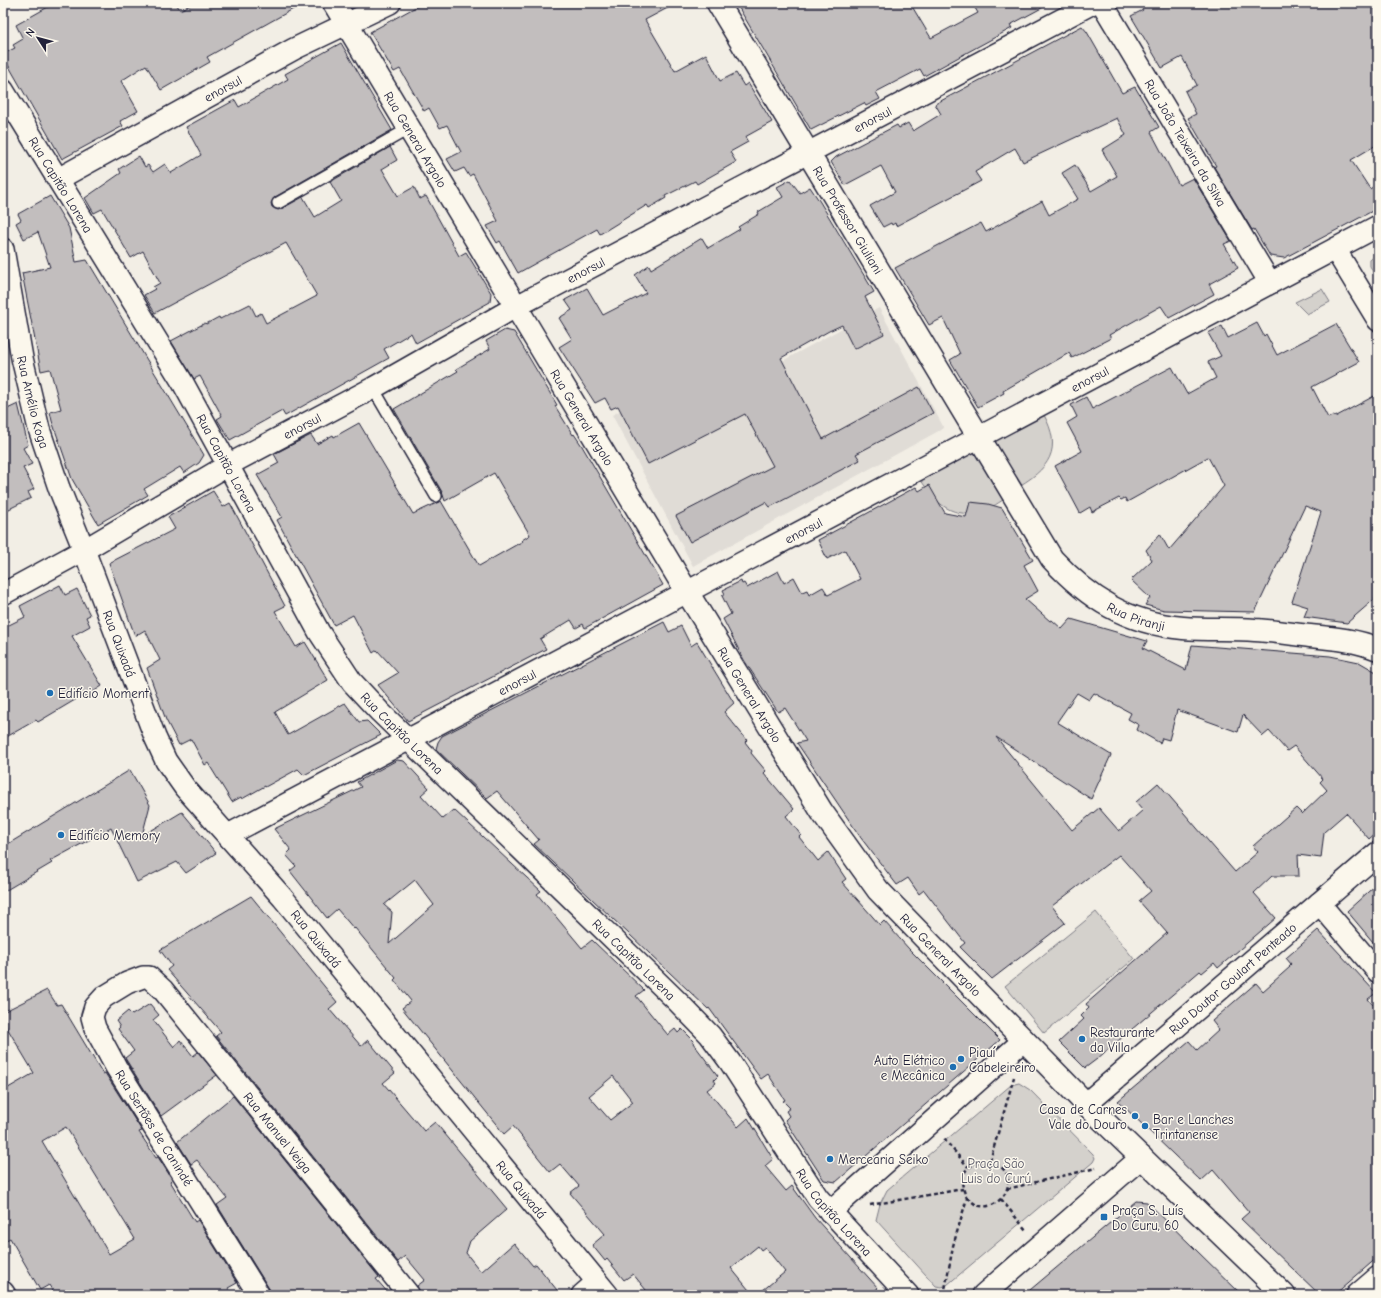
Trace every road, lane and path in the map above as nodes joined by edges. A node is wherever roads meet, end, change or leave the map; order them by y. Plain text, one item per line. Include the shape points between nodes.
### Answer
1 (334, 3) edge
2 (390, 3) edge
3 (718, 3) edge
4 (1093, 3) edge
5 (1102, 3) edge
6 (347, 25) junction
7 (3, 90) edge
8 (410, 128) junction
9 (808, 153) junction
10 (58, 179) junction
11 (278, 203) dead end
12 (1378, 226) edge
13 (3, 249) edge
14 (1335, 249) junction
15 (1270, 283) junction
16 (517, 306) junction
17 (1378, 320) edge
18 (373, 388) junction
19 (980, 437) junction
20 (228, 465) junction
21 (436, 496) dead end
22 (84, 550) junction
23 (688, 592) junction
24 (3, 594) edge
25 (1378, 649) edge
26 (408, 740) junction
27 (228, 835) junction
28 (1378, 853) edge
29 (1319, 903) junction
30 (1378, 972) edge
31 (143, 977) joint
32 (1024, 1040) junction
33 (1016, 1070) dead end
34 (1086, 1104) junction
35 (930, 1123) junction
36 (1142, 1157) junction
37 (990, 1161) junction
38 (968, 1167) junction
39 (1097, 1168) dead end
40 (1007, 1189) junction
41 (962, 1190) junction
42 (967, 1198) junction
43 (1001, 1199) junction
44 (869, 1205) dead end
45 (830, 1212) junction
46 (1039, 1246) junction
47 (1378, 1277) edge
48 (596, 1291) edge
49 (3, 1292) edge
50 (5, 1295) edge
51 (258, 1295) edge
52 (409, 1295) edge
53 (908, 1295) edge
54 (944, 1295) edge
55 (983, 1295) edge
56 (1284, 1295) edge
57 (1357, 1295) edge

1 - 6 street, Rua General Argolo
2 - 6 street, enorsul
3 - 9 street, Rua Professor Giuliani
4 - 9 street, enorsul
5 - 15 street, Rua João Teixeira da Silva
6 - 8 street, Rua General Argolo
6 - 10 street, enorsul via 294,50
7 - 10 street, Rua Capitão Lorena
8 - 11 lane
8 - 16 street, Rua General Argolo
9 - 16 street, enorsul
9 - 19 street, Rua Professor Giuliani
10 - 20 street, Rua Capitão Lorena via 182,383
12 - 14 street, enorsul
13 - 22 street, Rua Amélio Koga via 22,358 39,428
14 - 15 street, enorsul
14 - 17 street
15 - 19 street, enorsul
16 - 18 street, enorsul
16 - 23 street, Rua General Argolo
18 - 20 street, enorsul
18 - 21 lane
19 - 23 street, enorsul
19 - 25 street, Rua Piranji via 1052,559 1090,595 1113,609 1152,624 1183,628 1262,630 1331,638
20 - 22 street, enorsul
20 - 26 street, Rua Capitão Lorena via 319,632 336,658 352,682
22 - 24 street, enorsul
22 - 27 street, Rua Quixadá via 154,737 166,761 185,788
23 - 26 street, enorsul
23 - 32 street, Rua General Argolo via 822,812 878,890
26 - 27 street, enorsul
26 - 45 street, Rua Capitão Lorena via 710,1035 818,1198
27 - 48 street, Rua Quixadá via 283,898
28 - 29 street, Rua Doutor Goulart Penteado
29 - 30 street
29 - 34 street, Rua Doutor Goulart Penteado
31 - 51 street, Rua Sertões de Canindé via 127,983 94,1006 92,1017 95,1028 116,1067
31 - 52 street, Rua Manuel Veiga via 155,981 163,990
32 - 34 street, Rua General Argolo
32 - 35 street
33 - 37 path
34 - 36 street, Rua General Argolo
35 - 38 path
35 - 45 street
36 - 46 street
36 - 56 street, Rua General Argolo
37 - 38 path via 978,1161
37 - 40 path via 1001,1167 1007,1177
38 - 41 path via 962,1178
39 - 40 path
40 - 43 path
41 - 42 path
41 - 44 path
42 - 43 path via 978,1205 991,1206
42 - 54 path via 953,1246
43 - 46 path
45 - 53 street, Rua Capitão Lorena
46 - 55 street
47 - 57 street
49 - 50 street

